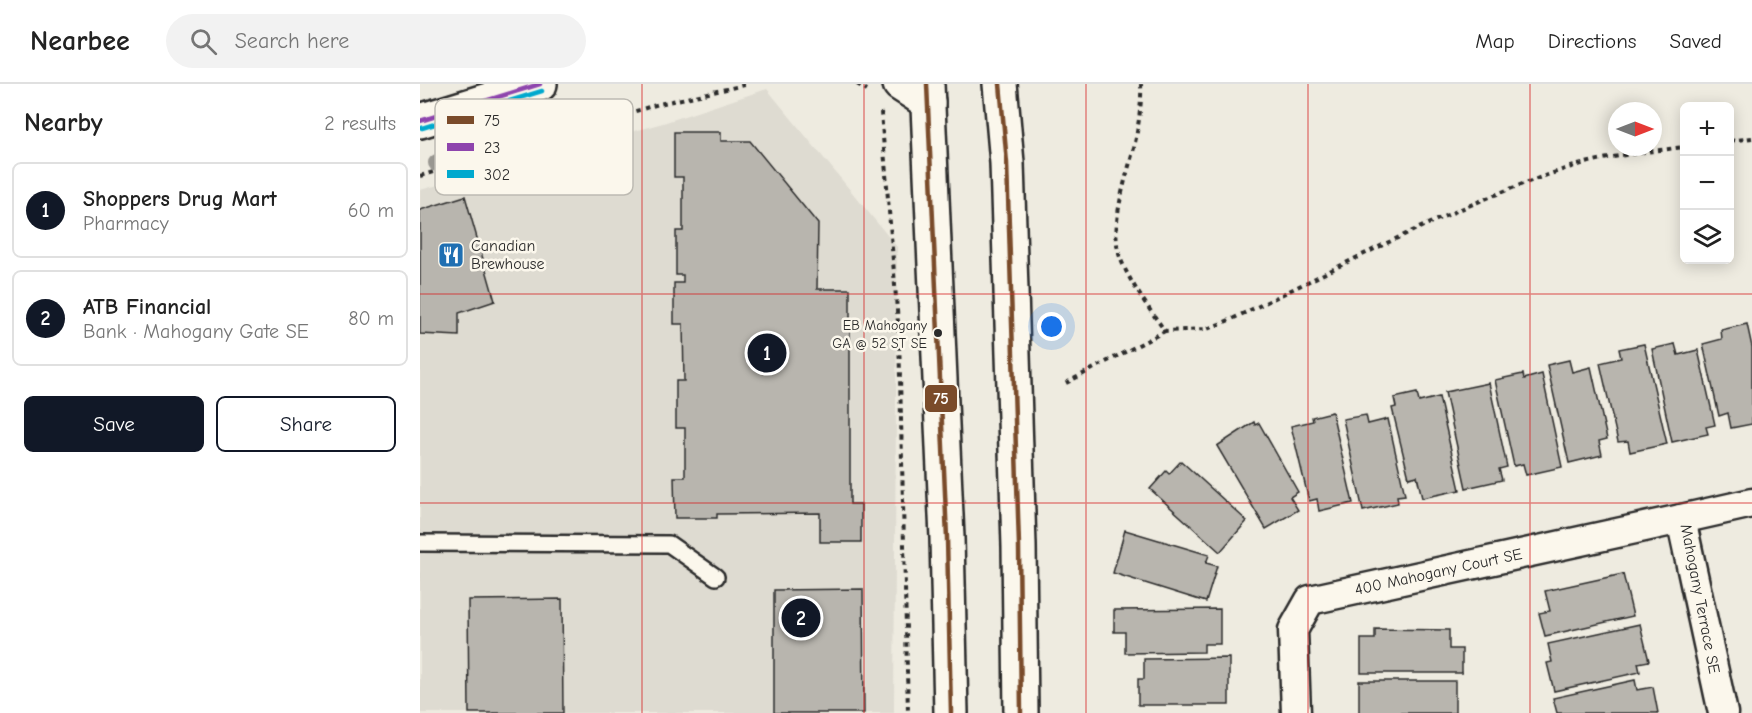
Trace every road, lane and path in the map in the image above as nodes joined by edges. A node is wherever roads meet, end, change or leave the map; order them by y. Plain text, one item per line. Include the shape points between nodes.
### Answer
1 (540, 84) edge
2 (749, 84) edge
3 (857, 84) edge
4 (1000, 84) edge
5 (1025, 84) edge
6 (1141, 84) edge
7 (885, 88) edge
8 (928, 93) edge
9 (491, 99) edge
10 (881, 110) dead end
11 (633, 112) edge
12 (435, 116) edge
13 (420, 121) edge
14 (1752, 138) edge
15 (1734, 140) edge
16 (1680, 148) edge
17 (1007, 163) junction
18 (435, 171) edge
19 (420, 176) edge
20 (1166, 331) junction
21 (1066, 383) dead end
22 (1752, 503) edge
23 (1681, 519) junction
24 (420, 543) edge
25 (716, 577) dead end
26 (908, 713) edge
27 (951, 713) edge
28 (1021, 713) edge
29 (1296, 713) edge
30 (1723, 713) edge

1 - 9 street
2 - 11 path
3 - 7 path
4 - 17 street
5 - 17 street
6 - 20 path via 1134,145 1117,223 1119,256
7 - 8 street
8 - 27 street
10 - 26 path via 899,335
12 - 13 street
14 - 15 path
16 - 20 path via 1629,154 1522,185 1428,224 1232,319 1207,328
17 - 28 street
18 - 19 path
20 - 21 path
22 - 23 street, Mahogany Terrace SE
23 - 29 street, 400 Mahogany Court SE via 1310,600 1293,630
23 - 30 street, Mahogany Terrace SE
24 - 25 lane via 669,544

